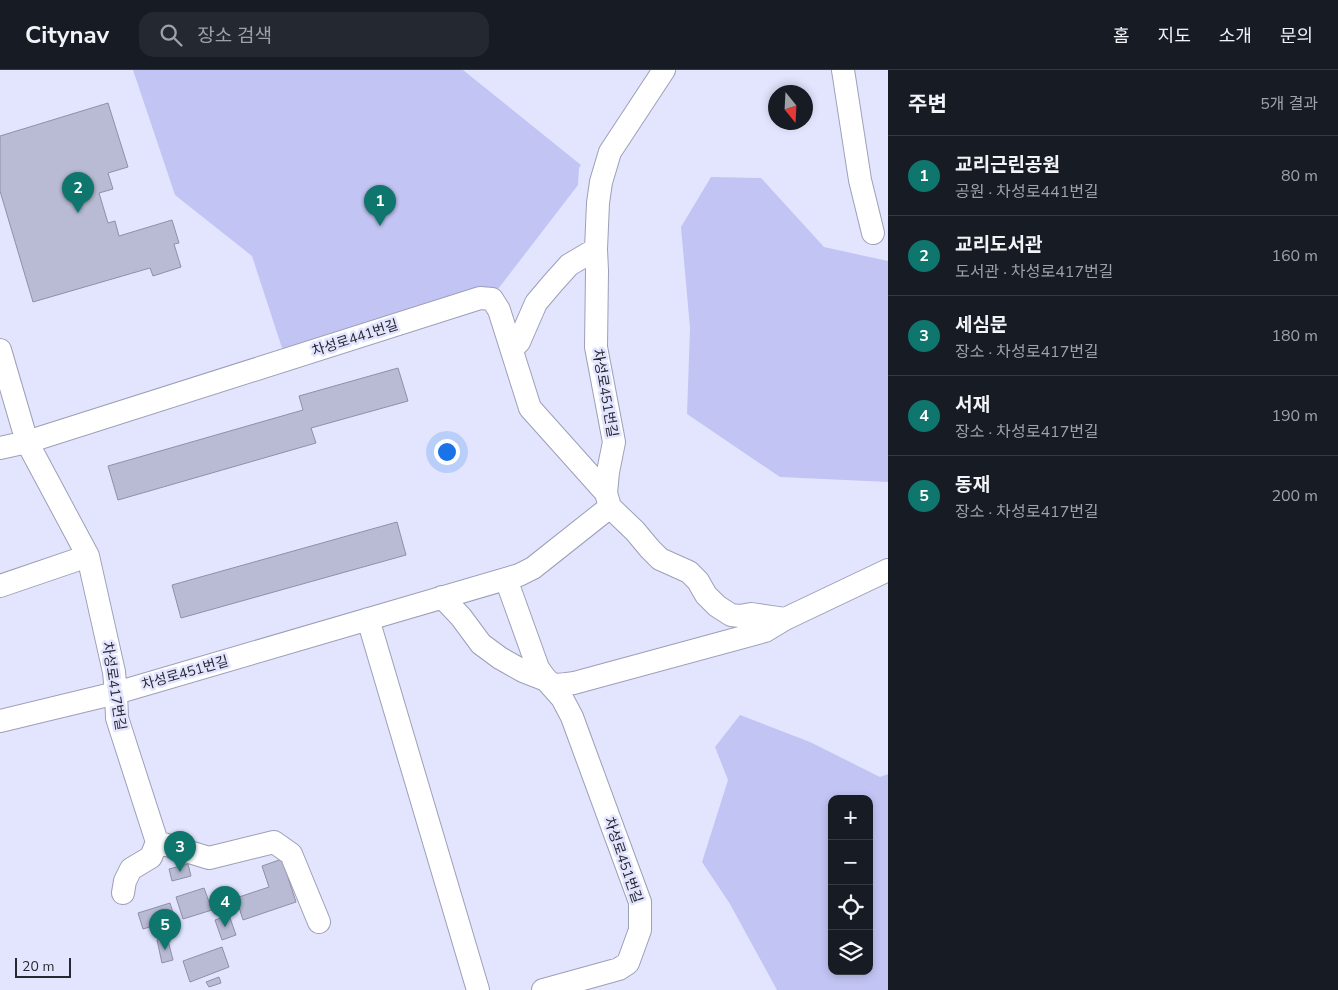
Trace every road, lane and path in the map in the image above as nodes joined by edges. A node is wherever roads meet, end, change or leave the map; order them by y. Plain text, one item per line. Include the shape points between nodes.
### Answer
1 (664, 70) edge
2 (843, 70) edge
3 (873, 233) dead end
4 (596, 249) junction
5 (512, 349) junction
6 (0, 350) edge
7 (0, 411) edge
8 (27, 442) junction
9 (0, 448) edge
10 (608, 500) junction
11 (88, 556) junction
12 (888, 570) edge
13 (506, 579) junction
14 (0, 586) edge
15 (442, 597) junction
16 (368, 619) junction
17 (785, 619) junction
18 (546, 680) junction
19 (116, 693) junction
20 (0, 722) edge
21 (157, 842) junction
22 (122, 893) dead end
23 (319, 922) dead end
24 (478, 990) edge
25 (543, 990) edge

1 - 4 street, 차성로451번길 via 610,152 601,182
2 - 3 street via 860,180
4 - 5 street via 569,265 536,303 519,342
4 - 10 street, 차성로451번길 via 596,347 614,442 608,472
5 - 8 street, 차성로441번길 via 499,310 492,299 480,298
5 - 10 street, 차성로441번길 via 530,408
6 - 8 street, 차성로417번길
7 - 8 street
8 - 9 street, 차성로441번길
8 - 11 street, 차성로417번길
10 - 13 street, 차성로451번길 via 532,568
10 - 17 street, 차성로441번길 via 660,559 689,572 717,606 731,615
11 - 14 street
11 - 19 street, 차성로417번길
12 - 17 street, 차성로451번길
13 - 15 street, 차성로451번길
13 - 18 street, 차성로451번길 via 538,668
15 - 16 street, 차성로451번길
15 - 18 street, 차성로451번길 via 481,644 522,671
16 - 19 street, 차성로451번길
16 - 24 street
17 - 18 street, 차성로451번길 via 765,631 574,683 556,686
18 - 25 street, 차성로451번길 via 562,698 572,717 640,902 640,930 628,962 619,969
19 - 20 street, 차성로451번길
19 - 21 street, 차성로417번길 via 117,718
21 - 22 street via 151,857 131,870
21 - 23 street via 209,858 252,854 274,842 291,854

